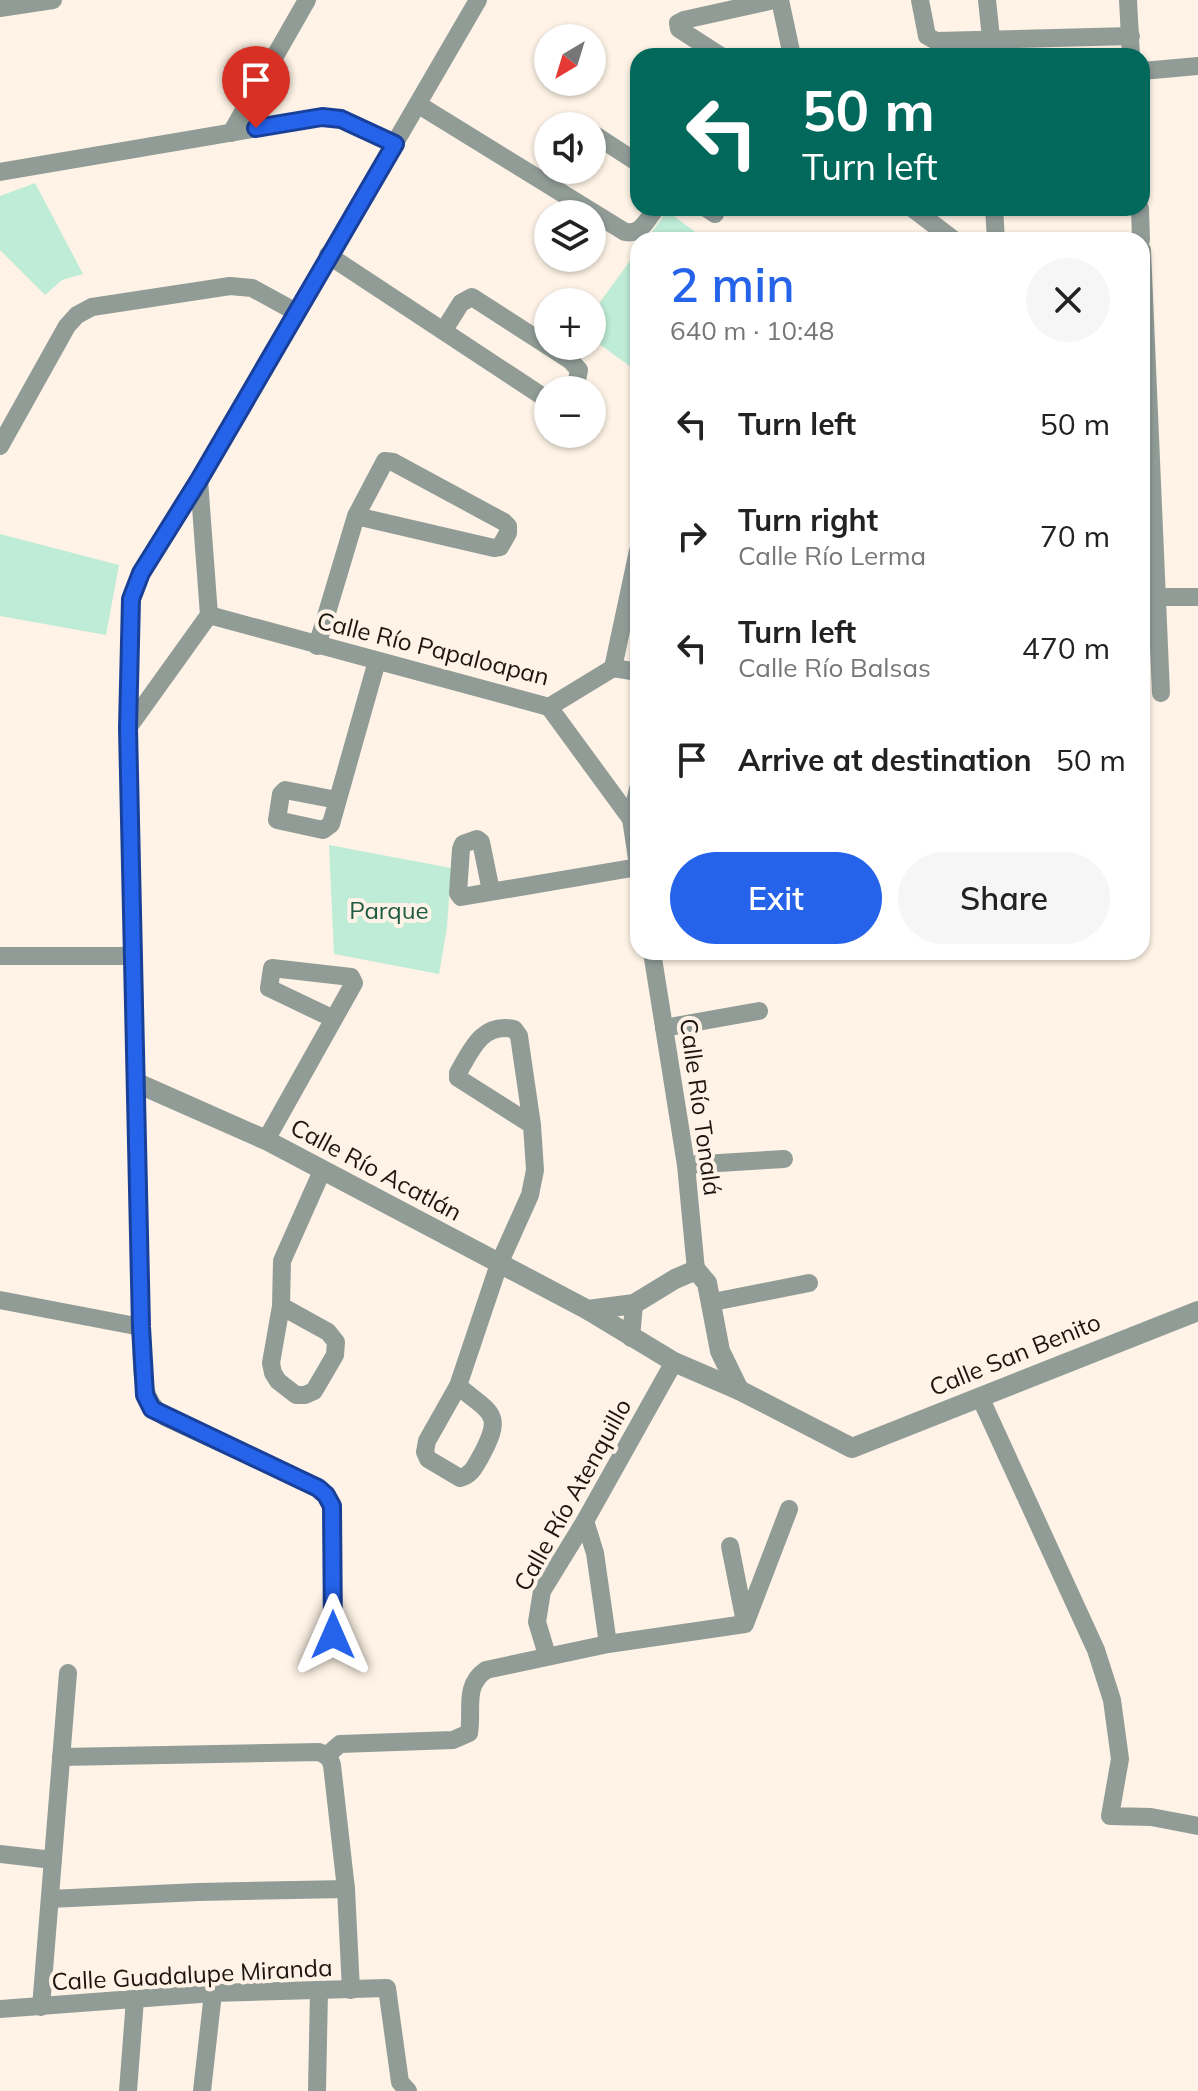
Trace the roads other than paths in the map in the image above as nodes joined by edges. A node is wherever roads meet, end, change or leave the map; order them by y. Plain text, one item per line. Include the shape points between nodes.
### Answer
1 (53, 0) edge
2 (307, 0) edge
3 (478, 0) edge
4 (774, 0) edge
5 (780, 0) edge
6 (920, 0) edge
7 (987, 0) edge
8 (1128, 0) edge
9 (0, 8) edge
10 (1131, 36) junction
11 (991, 38) junction
12 (709, 48) edge
13 (790, 48) edge
14 (1131, 48) edge
15 (1198, 66) edge
16 (1150, 70) edge
17 (419, 105) junction
18 (231, 133) junction
19 (606, 142) edge
20 (395, 144) junction
21 (630, 158) edge
22 (534, 168) edge
23 (0, 172) edge
24 (559, 184) edge
25 (650, 216) edge
26 (922, 216) edge
27 (636, 232) edge
28 (944, 232) edge
29 (630, 233) edge
30 (328, 255) junction
31 (296, 312) junction
32 (444, 330) junction
33 (534, 337) edge
34 (534, 391) edge
35 (0, 446) edge
36 (199, 480) junction
37 (356, 516) junction
38 (630, 588) edge
39 (1150, 597) edge
40 (1198, 597) edge
41 (209, 615) junction
42 (317, 646) junction
43 (377, 661) junction
44 (613, 668) junction
45 (630, 671) edge
46 (1161, 693) dead end
47 (549, 707) junction
48 (128, 728) junction
49 (337, 800) junction
50 (630, 818) edge
51 (630, 867) edge
52 (491, 891) dead end
53 (0, 956) edge
54 (134, 956) junction
55 (653, 960) edge
56 (759, 1011) dead end
57 (334, 1019) dead end
58 (664, 1028) junction
59 (137, 1083) junction
60 (532, 1125) junction
61 (266, 1140) junction
62 (784, 1159) dead end
63 (686, 1165) junction
64 (322, 1171) junction
65 (499, 1264) junction
66 (696, 1270) junction
67 (809, 1283) dead end
68 (0, 1300) edge
69 (713, 1302) junction
70 (634, 1304) junction
71 (281, 1306) junction
72 (588, 1310) junction
73 (1198, 1311) edge
74 (141, 1327) junction
75 (631, 1338) junction
76 (720, 1351) junction
77 (674, 1362) junction
78 (698, 1372) junction
79 (458, 1386) junction
80 (739, 1390) junction
81 (980, 1397) junction
82 (852, 1448) joint
83 (789, 1509) dead end
84 (585, 1521) junction
85 (730, 1546) dead end
86 (745, 1624) junction
87 (333, 1635) dead end
88 (608, 1644) junction
89 (547, 1655) junction
90 (68, 1673) dead end
91 (326, 1756) junction
92 (61, 1757) junction
93 (1198, 1826) edge
94 (0, 1854) edge
95 (53, 1860) junction
96 (346, 1889) junction
97 (50, 1899) junction
98 (351, 1990) junction
99 (319, 1991) junction
100 (213, 1993) junction
101 (135, 1999) junction
102 (41, 2007) junction
103 (0, 2009) edge
104 (128, 2091) edge
105 (202, 2091) edge
106 (317, 2091) edge
107 (408, 2091) edge

1 - 9 street
2 - 18 street
3 - 17 street
4 - 12 street via 678,23 679,29
5 - 13 street
6 - 11 street via 930,40
7 - 11 street
8 - 10 street
10 - 11 street
10 - 14 street
15 - 16 street
17 - 20 street
17 - 22 street
18 - 20 street via 322,117 341,119
18 - 23 street
19 - 21 street
20 - 30 street
24 - 29 street
25 - 27 street
26 - 28 street
30 - 31 street
30 - 32 street
31 - 35 street via 252,288 230,286 92,307 67,326
31 - 36 street
32 - 33 street via 461,303 472,297
32 - 34 street
36 - 41 street
36 - 48 street via 141,573 131,599
37 - 37 street via 385,461 508,526 504,542 494,548
37 - 42 street
38 - 44 street
39 - 40 street
39 - 46 street
41 - 42 street, Calle Río Papaloapan
41 - 48 street
42 - 43 street, Calle Río Papaloapan
43 - 47 street, Calle Río Papaloapan
43 - 49 street
44 - 45 street
44 - 47 street, Calle Río Papaloapan
47 - 50 street
48 - 54 street
49 - 49 street via 285,790 277,820 328,828
51 - 52 street
53 - 54 street
54 - 59 street
55 - 58 street, Calle Río Tonalá
56 - 58 street
57 - 61 street
58 - 63 street, Calle Río Tonalá
59 - 61 street, Calle Río Acatlán
59 - 74 street
60 - 60 street via 458,1078 476,1041 487,1032 506,1027 519,1036
60 - 65 street via 535,1170 530,1195
61 - 64 street, Calle Río Acatlán
62 - 63 street
63 - 66 street, Calle Río Tonalá
64 - 65 street, Calle Río Acatlán
64 - 71 street via 282,1261
65 - 72 street, Calle Río Acatlán
65 - 79 street
66 - 69 street
66 - 70 street
67 - 69 street
68 - 74 street
69 - 76 street
70 - 72 street
70 - 75 street
71 - 71 street via 336,1342 335,1355 314,1391 305,1395 296,1395 273,1373
72 - 75 street, Calle Río Acatlán
73 - 81 street, Calle San Benito
74 - 87 street via 145,1395 152,1409 326,1495 332,1506
75 - 77 street, Calle Río Acatlán
76 - 78 street
76 - 80 street
77 - 78 street, Calle Río Acatlán
77 - 84 street, Calle Río Atenquillo
78 - 80 street, Calle Río Acatlán
79 - 79 street via 494,1422 469,1476 460,1478 425,1452
80 - 82 street, Calle Río Acatlán
81 - 82 street, Calle San Benito
81 - 93 street via 1096,1650 1112,1700 1120,1759 1110,1816
83 - 86 street
84 - 88 street
84 - 89 street, Calle Río Atenquillo via 537,1608
85 - 86 street
86 - 88 street
88 - 89 street
89 - 91 street via 476,1677 469,1733 453,1740 340,1744
90 - 92 street
91 - 92 street via 319,1752
91 - 96 street via 332,1765
92 - 95 street
94 - 95 street
95 - 97 street
96 - 97 street
96 - 98 street
97 - 102 street
98 - 99 street, Calle Guadalupe Miranda
98 - 107 street, Calle Guadalupe Miranda via 387,1988 400,2082
99 - 100 street, Calle Guadalupe Miranda
99 - 106 street
100 - 101 street, Calle Guadalupe Miranda
100 - 105 street
101 - 102 street, Calle Guadalupe Miranda
101 - 104 street
102 - 103 street, Calle Guadalupe Miranda

